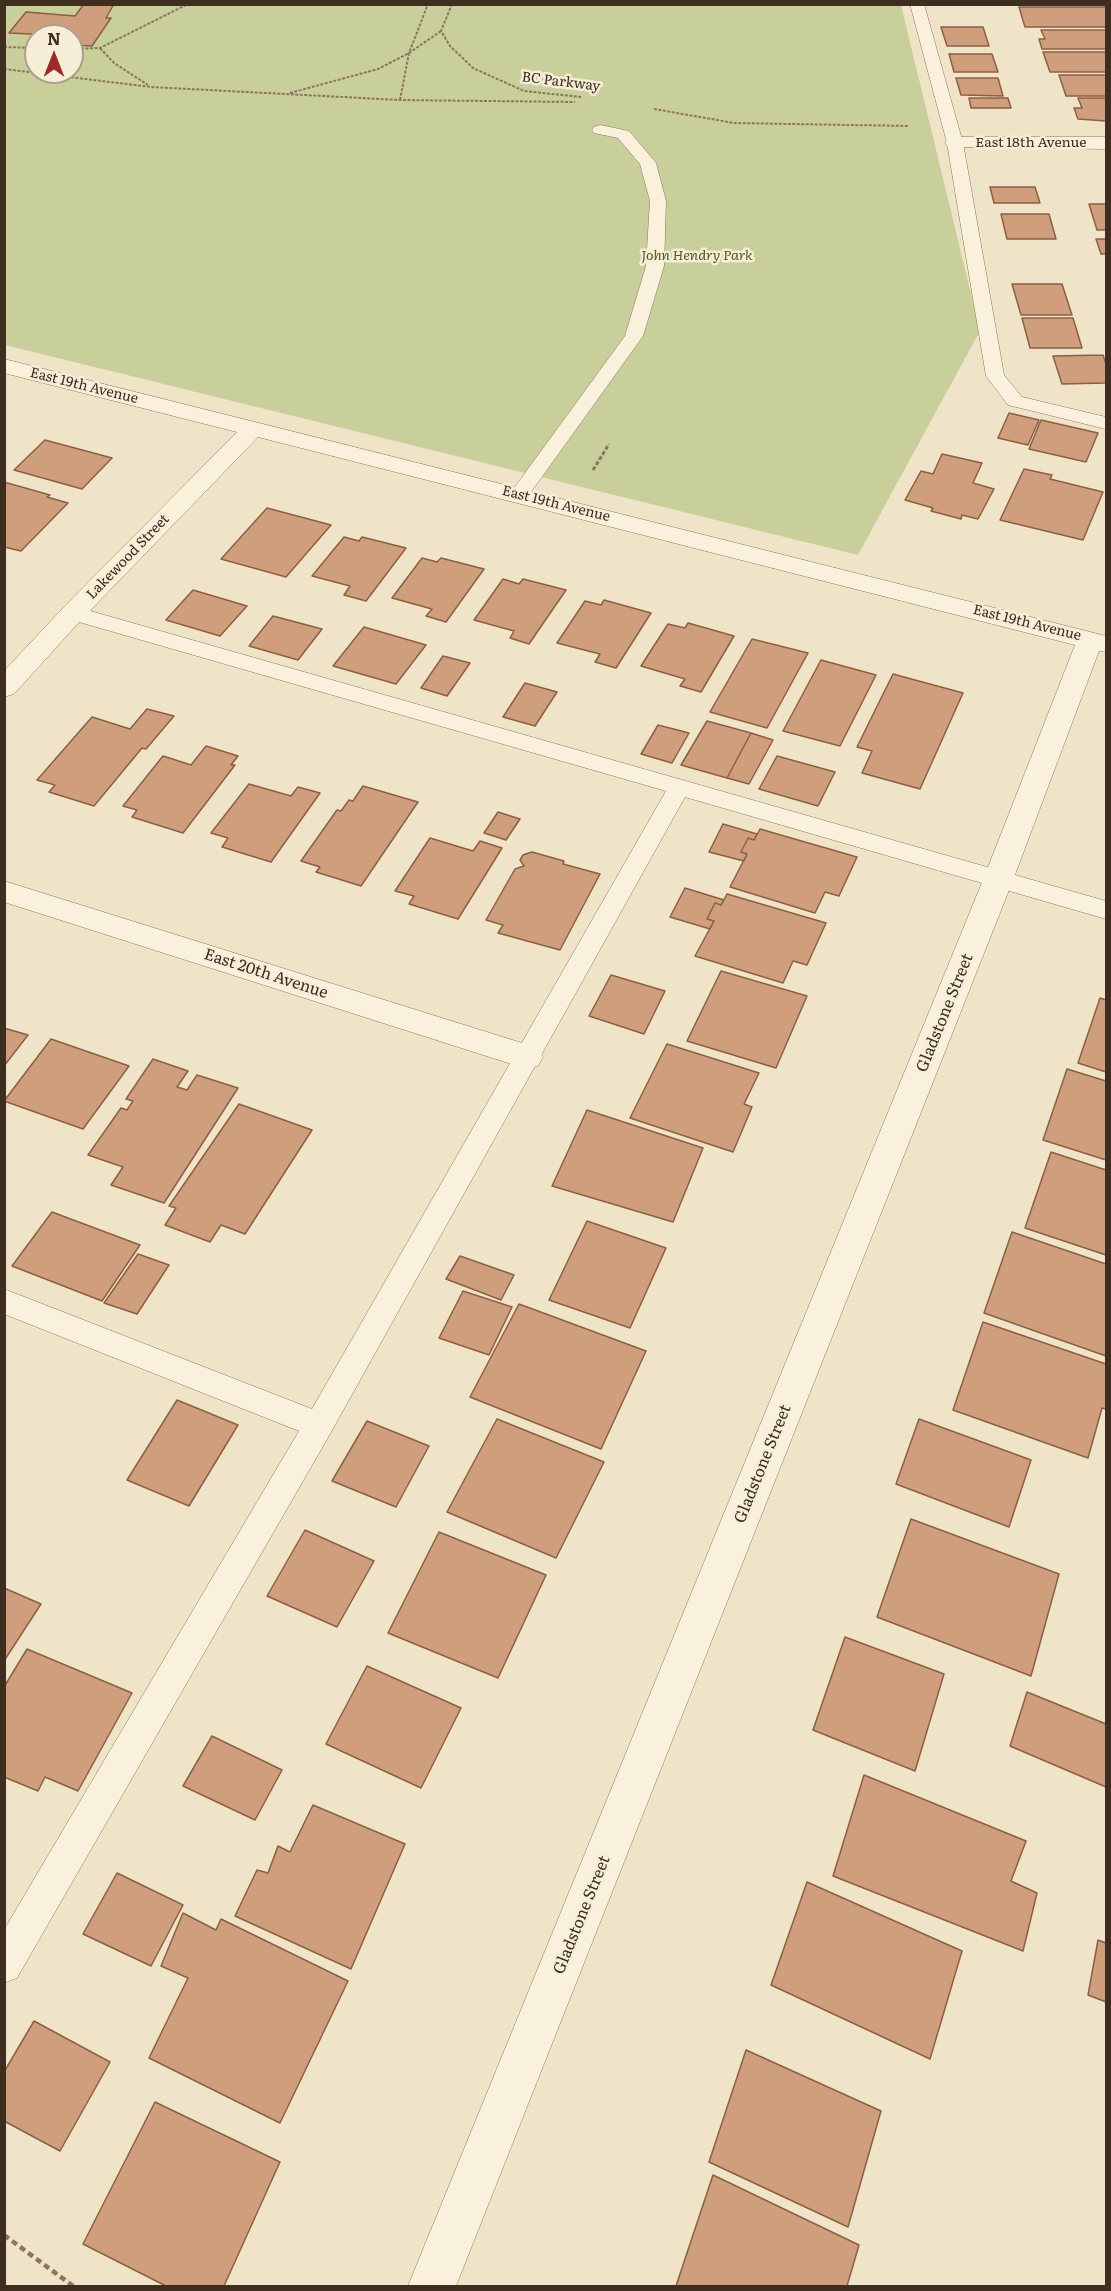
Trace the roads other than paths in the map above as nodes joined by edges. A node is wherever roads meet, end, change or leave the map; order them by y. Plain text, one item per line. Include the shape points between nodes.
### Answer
1 (917, 4) edge
2 (600, 129) dead end
3 (952, 135) junction
4 (1107, 143) edge
5 (4, 366) edge
6 (1107, 423) edge
7 (253, 429) junction
8 (519, 495) junction
9 (73, 613) junction
10 (1099, 642) edge
11 (4, 688) edge
12 (679, 788) junction
13 (998, 880) junction
14 (4, 891) edge
15 (1107, 910) edge
16 (526, 1057) junction
17 (4, 1301) edge
18 (319, 1425) junction
19 (4, 1965) edge
20 (432, 2286) edge

1 - 3 lane
2 - 8 lane via 623,134 648,163 658,201 655,266 634,336
3 - 4 street, East 18th Avenue
3 - 6 lane via 995,376 1015,401
5 - 7 street, East 19th Avenue
7 - 8 street, East 19th Avenue
7 - 9 street, Lakewood Street
8 - 10 street, East 19th Avenue
9 - 11 street, Lakewood Street
9 - 12 lane
10 - 13 street, Gladstone Street
12 - 13 lane
12 - 16 lane
13 - 15 lane
13 - 20 street, Gladstone Street
14 - 16 street, East 20th Avenue
16 - 18 lane
17 - 18 lane
18 - 19 lane

